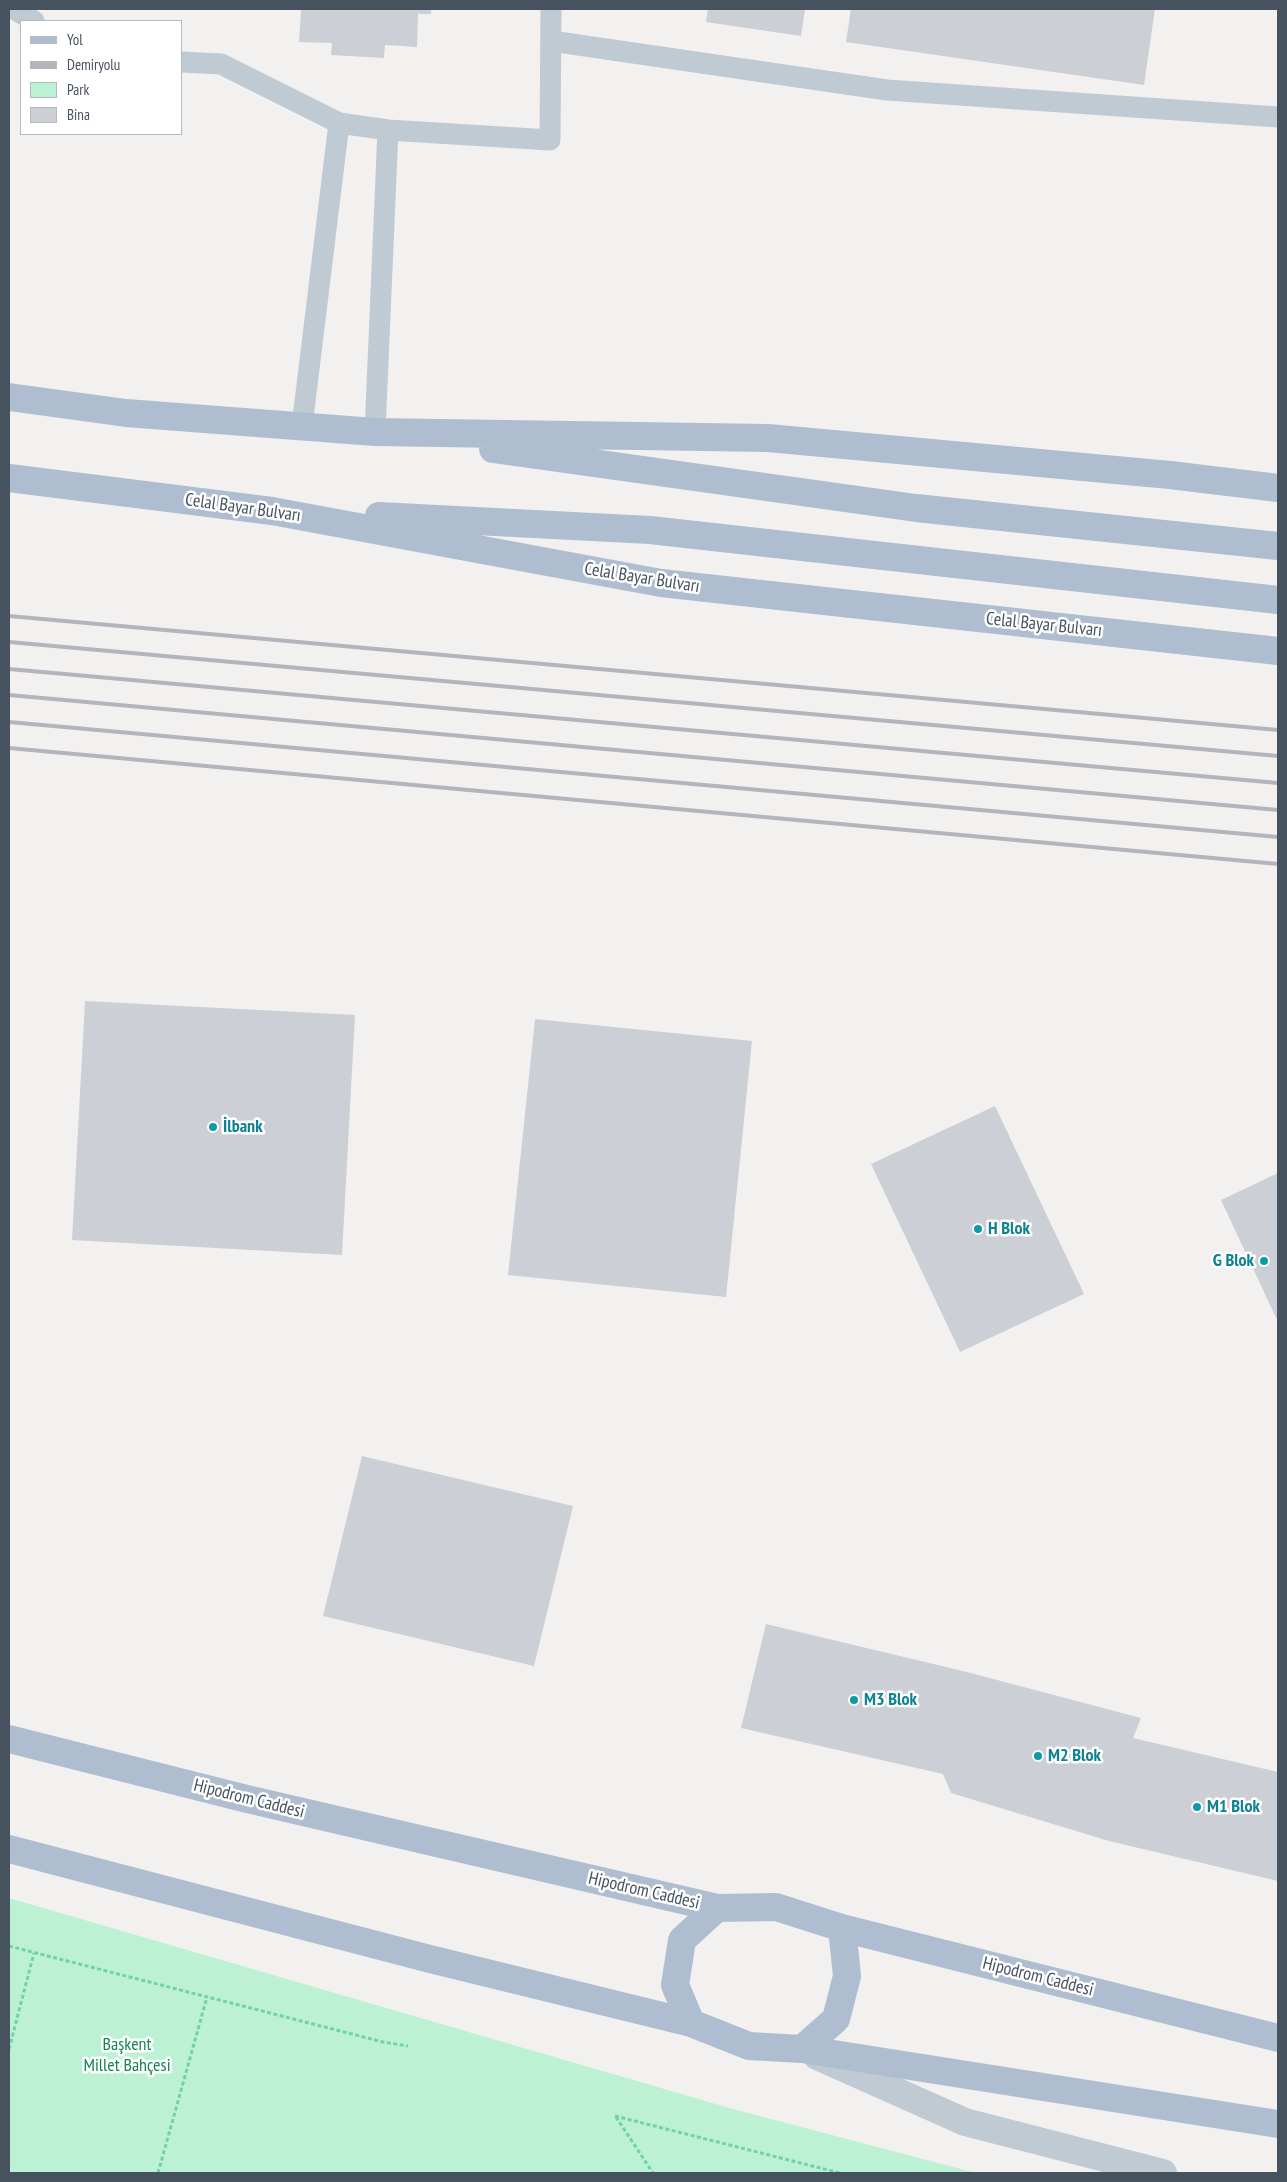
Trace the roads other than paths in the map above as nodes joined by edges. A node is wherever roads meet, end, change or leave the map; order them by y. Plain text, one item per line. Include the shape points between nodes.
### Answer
1 (14, 9) edge
2 (551, 9) edge
3 (32, 20) edge
4 (551, 41) junction
5 (182, 62) edge
6 (1278, 117) edge
7 (339, 123) junction
8 (388, 130) junction
9 (9, 397) edge
10 (302, 426) junction
11 (375, 432) junction
12 (9, 478) edge
13 (1278, 488) edge
14 (272, 511) junction
15 (1278, 546) edge
16 (1278, 600) edge
17 (1278, 651) edge
18 (9, 1739) edge
19 (9, 1849) edge
20 (717, 1908) junction
21 (842, 1928) junction
22 (691, 2023) junction
23 (1278, 2038) edge
24 (802, 2049) junction
25 (1278, 2124) edge
26 (1163, 2173) edge

1 - 3 lane
2 - 4 lane
4 - 6 lane via 887,90
4 - 8 lane via 550,140
5 - 7 lane via 221,64
7 - 8 lane
7 - 10 lane
8 - 11 lane
9 - 10 main road via 126,413
10 - 11 main road
11 - 13 main road via 768,438
11 - 15 main road via 916,508
12 - 14 main road, Celal Bayar Bulvarı
14 - 16 main road via 650,530
14 - 17 main road, Celal Bayar Bulvarı via 661,584
18 - 20 main road, Hipodrom Caddesi via 247,1799
19 - 22 main road via 430,1959
20 - 21 main road, Hipodrom Caddesi via 776,1908
20 - 22 main road via 682,1940 675,1985
21 - 23 main road, Hipodrom Caddesi
21 - 24 main road via 847,1976 836,2019
22 - 24 main road via 749,2046
24 - 25 main road
24 - 26 street via 965,2122

